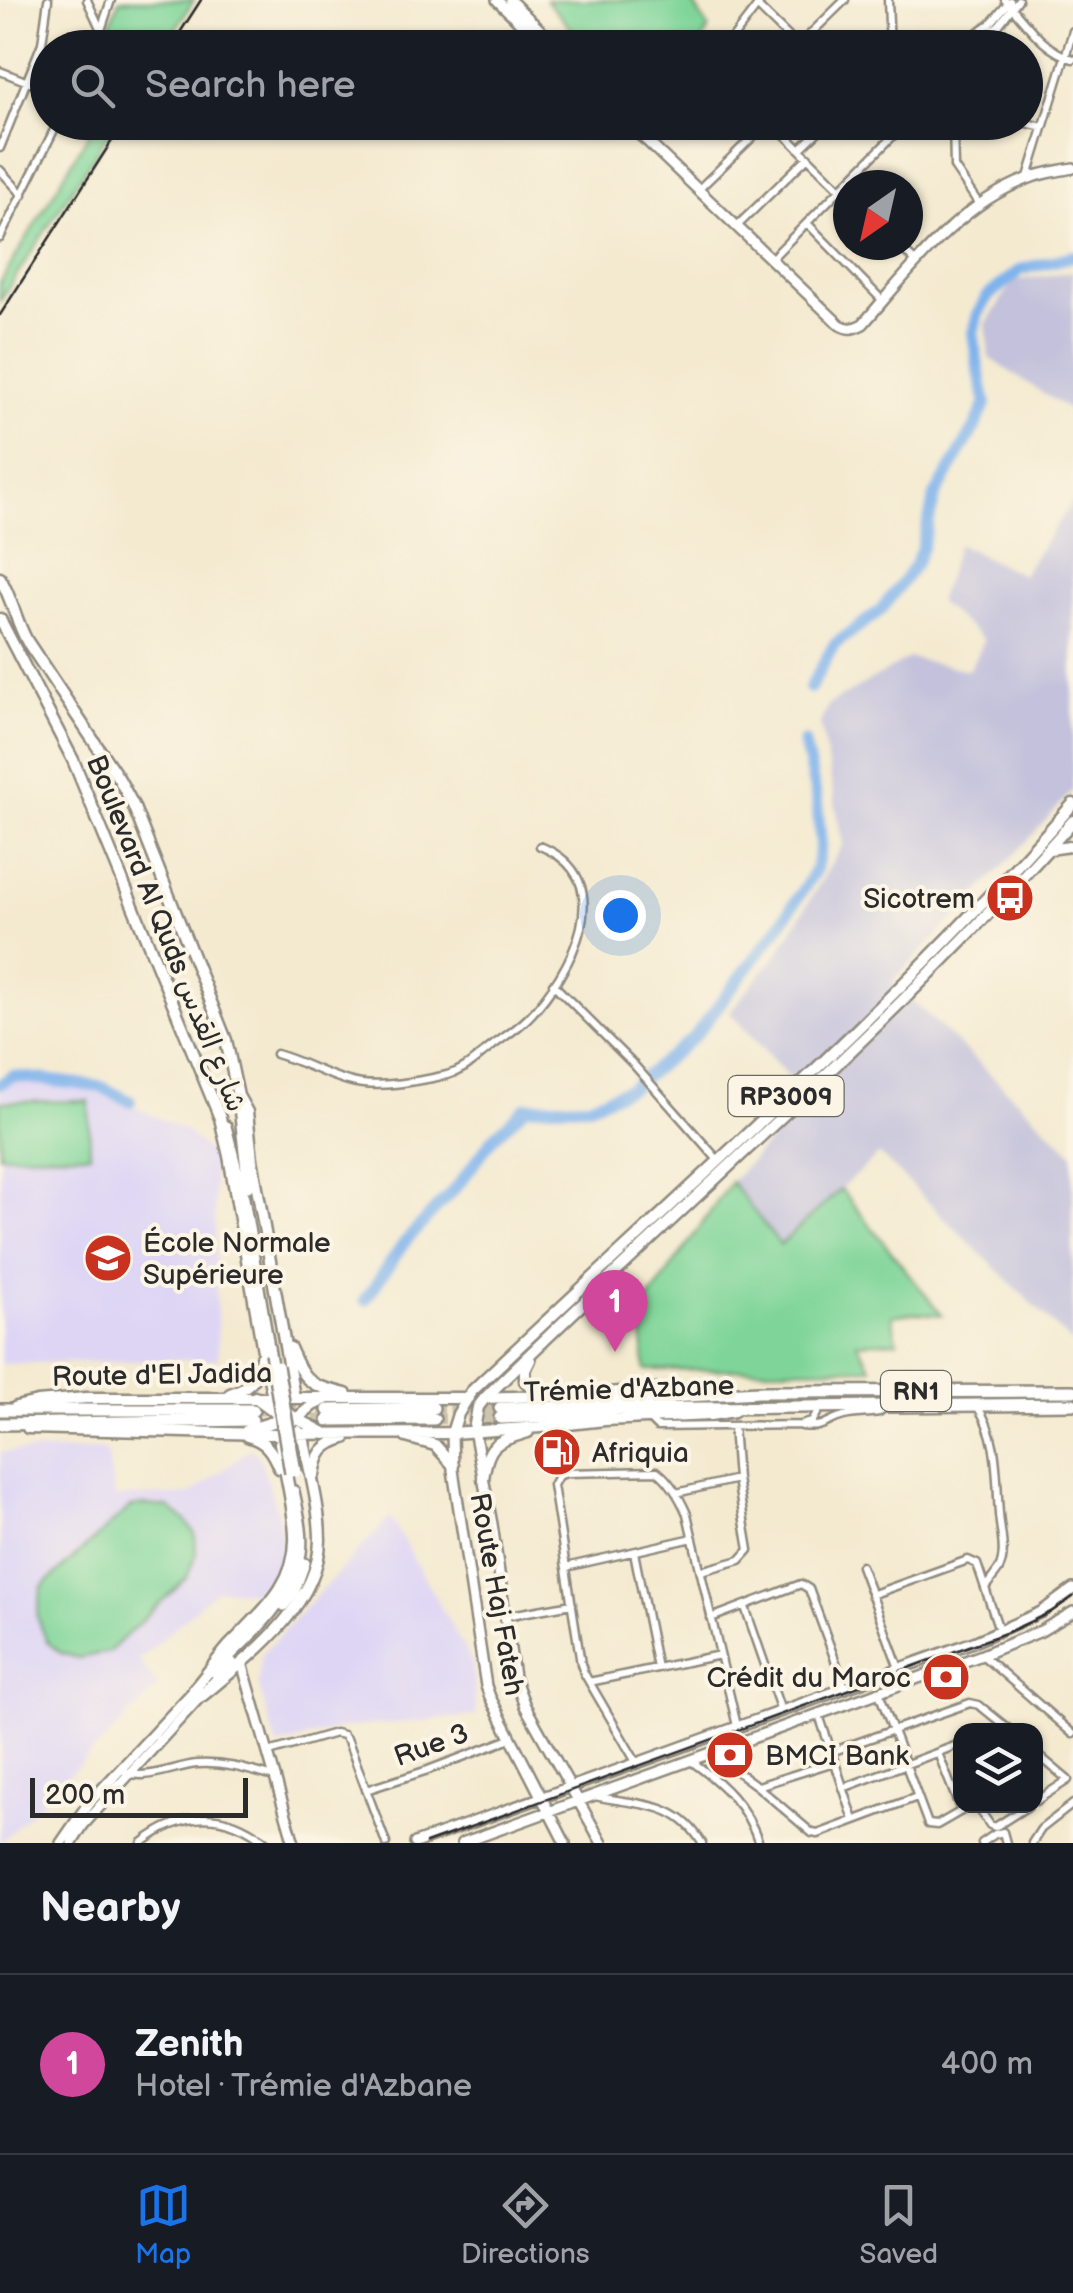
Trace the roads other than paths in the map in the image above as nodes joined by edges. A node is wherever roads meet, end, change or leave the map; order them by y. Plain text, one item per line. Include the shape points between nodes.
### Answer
1 (48, 0) edge
2 (87, 0) edge
3 (111, 0) edge
4 (497, 0) edge
5 (510, 0) edge
6 (845, 0) edge
7 (889, 0) edge
8 (1018, 0) edge
9 (760, 3) edge
10 (1009, 3) edge
11 (100, 29) joint
12 (44, 30) edge
13 (528, 30) edge
14 (540, 30) edge
15 (739, 30) edge
16 (784, 30) edge
17 (816, 30) edge
18 (890, 30) edge
19 (981, 30) edge
20 (994, 30) edge
21 (1032, 30) edge
22 (1073, 32) edge
23 (1043, 43) edge
24 (1070, 58) edge
25 (0, 71) edge
26 (30, 73) edge
27 (27, 81) junction
28 (30, 82) edge
29 (1043, 127) edge
30 (50, 140) edge
31 (645, 140) edge
32 (751, 140) edge
33 (789, 140) edge
34 (810, 140) edge
35 (889, 140) edge
36 (953, 140) edge
37 (1039, 140) edge
38 (648, 142) joint
39 (0, 148) edge
40 (800, 150) junction
41 (808, 158) junction
42 (1073, 168) edge
43 (0, 170) edge
44 (860, 170) edge
45 (1028, 178) junction
46 (833, 182) edge
47 (698, 190) junction
48 (24, 195) junction
49 (833, 198) edge
50 (979, 204) junction
51 (806, 224) junction
52 (736, 226) junction
53 (0, 236) edge
54 (772, 259) junction
55 (916, 262) joint
56 (883, 301) junction
57 (0, 578) edge
58 (0, 619) edge
59 (1073, 804) edge
60 (1073, 821) edge
61 (540, 846) dead end
62 (1073, 846) edge
63 (1034, 848) junction
64 (1047, 850) junction
65 (553, 984) junction
66 (276, 1054) dead end
67 (199, 1064) junction
68 (238, 1096) junction
69 (718, 1160) junction
70 (246, 1197) junction
71 (282, 1328) junction
72 (542, 1343) junction
73 (269, 1352) junction
74 (488, 1376) junction
75 (1073, 1390) edge
76 (759, 1392) junction
77 (549, 1396) junction
78 (223, 1397) junction
79 (274, 1397) junction
80 (294, 1397) junction
81 (446, 1397) junction
82 (366, 1399) junction
83 (477, 1400) junction
84 (1073, 1404) edge
85 (313, 1405) junction
86 (976, 1405) junction
87 (885, 1406) junction
88 (822, 1407) junction
89 (760, 1408) junction
90 (2, 1409) edge
91 (257, 1410) junction
92 (328, 1410) junction
93 (433, 1414) tunnel mouth
94 (40, 1416) junction
95 (498, 1418) junction
96 (648, 1418) junction
97 (458, 1420) junction
98 (287, 1421) junction
99 (0, 1425) edge
100 (733, 1426) junction
101 (801, 1426) junction
102 (540, 1428) junction
103 (474, 1430) junction
104 (237, 1433) junction
105 (370, 1433) junction
106 (386, 1433) junction
107 (301, 1434) junction
108 (326, 1434) junction
109 (453, 1465) junction
110 (738, 1479) junction
111 (484, 1480) junction
112 (312, 1486) junction
113 (676, 1494) junction
114 (290, 1502) junction
115 (693, 1538) junction
116 (634, 1552) junction
117 (861, 1566) dead end
118 (566, 1567) junction
119 (700, 1571) junction
120 (985, 1588) junction
121 (1073, 1588) edge
122 (871, 1594) junction
123 (572, 1604) junction
124 (744, 1607) junction
125 (1073, 1612) edge
126 (506, 1616) junction
127 (711, 1618) junction
128 (1000, 1631) junction
129 (720, 1655) junction
130 (982, 1655) junction
131 (242, 1662) junction
132 (657, 1668) junction
133 (899, 1668) junction
134 (589, 1682) junction
135 (844, 1687) junction
136 (198, 1692) junction
137 (878, 1693) junction
138 (780, 1710) junction
139 (820, 1715) junction
140 (1001, 1723) edge
141 (737, 1726) junction
142 (893, 1731) junction
143 (1073, 1734) edge
144 (510, 1738) junction
145 (953, 1747) edge
146 (270, 1752) junction
147 (831, 1752) junction
148 (938, 1752) junction
149 (712, 1754) junction
150 (690, 1760) junction
151 (636, 1762) junction
152 (834, 1762) junction
153 (1043, 1764) edge
154 (906, 1765) junction
155 (125, 1772) junction
156 (276, 1777) junction
157 (571, 1786) junction
158 (757, 1786) junction
159 (843, 1788) junction
160 (366, 1790) junction
161 (953, 1790) edge
162 (594, 1796) junction
163 (1043, 1796) edge
164 (917, 1797) junction
165 (540, 1798) junction
166 (578, 1801) junction
167 (1073, 1804) edge
168 (547, 1812) junction
169 (958, 1813) edge
170 (979, 1813) edge
171 (1017, 1813) edge
172 (854, 1820) junction
173 (61, 1843) edge
174 (72, 1843) edge
175 (142, 1843) edge
176 (267, 1843) edge
177 (294, 1843) edge
178 (386, 1843) edge
179 (415, 1843) edge
180 (462, 1843) edge
181 (565, 1843) edge
182 (602, 1843) edge
183 (702, 1843) edge
184 (759, 1843) edge
185 (982, 1843) edge
186 (1006, 1843) edge
187 (1032, 1843) edge

1 - 12 street
2 - 11 street
3 - 11 street
4 - 13 street
5 - 14 street
6 - 17 street
7 - 18 street
8 - 10 street
9 - 15 street
9 - 16 street
10 - 19 street
10 - 20 street
10 - 21 street
22 - 24 street
23 - 24 street
24 - 29 street
25 - 27 street
26 - 27 street
27 - 28 street
27 - 39 street
30 - 48 street
31 - 38 street
32 - 47 street
33 - 40 street
34 - 40 street
35 - 44 street
36 - 50 street via 954,166
37 - 45 street
38 - 47 street
40 - 41 street
41 - 46 street
41 - 52 street
42 - 45 street
43 - 48 street
45 - 50 street
47 - 52 street
48 - 53 street
49 - 51 street
50 - 55 street
51 - 54 street
51 - 56 street
52 - 54 street
54 - 56 street via 846,329 862,324
55 - 56 street
57 - 68 main road, Boulevard Al Quds شارع القدس via 18,626 133,805 226,1040
58 - 67 main road, Boulevard Al Quds شارع القدس via 73,760
59 - 63 main road, RP3009
60 - 64 main road, RP3009
61 - 65 street via 576,873 585,911
62 - 64 street
63 - 64 street
63 - 69 main road, RP3009
64 - 72 main road, RP3009 via 926,976
65 - 66 street via 514,1032 447,1075 368,1085
65 - 69 street
67 - 70 street
67 - 73 main road, Boulevard Al Quds شارع القدس via 220,1118
68 - 70 street
68 - 71 main road, Boulevard Al Quds شارع القدس via 247,1112
69 - 74 main road, RP3009
70 - 73 street
71 - 80 main road, Boulevard Al Quds شارع القدس
71 - 82 main road via 309,1381
72 - 77 main road via 524,1376
72 - 83 main road, RP3009
73 - 78 main road via 252,1383
73 - 79 main road, Boulevard Al Quds شارع القدس
73 - 136 street, bridge via 302,1542 289,1589
74 - 81 main road
74 - 83 main road
75 - 76 highway, RN1
76 - 77 main road via 698,1387
76 - 95 highway, Trémie d'Azbane / RN1 via 613,1400
77 - 83 main road
78 - 90 main road, Route d'El Jadida via 86,1398
78 - 91 main road, Route d'El Jadida
79 - 80 main road, Route d'El Jadida
79 - 91 main road, Route d'El Jadida
79 - 98 main road
80 - 92 main road, Route d'El Jadida
80 - 98 main road
81 - 82 main road
81 - 83 main road
81 - 97 main road
82 - 92 main road, Route d'El Jadida
83 - 95 main road via 483,1420
83 - 97 main road
83 - 103 main road
84 - 86 highway, RN1
85 - 92 main road
85 - 98 main road
85 - 108 main road via 310,1421
86 - 87 highway, RN1
86 - 120 street via 988,1422 995,1455 1001,1525 999,1568
87 - 88 highway, RN1
87 - 101 street
88 - 89 highway, RN1
88 - 101 street
89 - 95 highway, Trémie d'Azbane / RN1 via 618,1408
89 - 96 main road
90 - 94 highway
91 - 94 highway
91 - 98 main road
91 - 98 main road
91 - 104 main road
92 - 93 highway
94 - 99 highway
95 - 102 main road
95 - 103 main road
96 - 100 street via 656,1427
96 - 102 main road
97 - 103 main road
97 - 103 main road
97 - 106 main road via 426,1432
97 - 109 street, Route Haj Fateh
98 - 104 main road, Route d'El Jadida
98 - 107 main road, Route d'El Jadida
98 - 108 main road
98 - 114 main road via 280,1443
99 - 104 main road, Route d'El Jadida
100 - 101 street
100 - 110 street
102 - 111 main road via 496,1442
103 - 111 street, Route Haj Fateh
104 - 114 main road via 266,1444
105 - 106 main road, Route d'El Jadida
105 - 108 main road, Route d'El Jadida
105 - 112 main road via 324,1448
106 - 109 main road via 430,1442
107 - 108 main road, Route d'El Jadida
107 - 112 main road
109 - 144 street, Route Haj Fateh via 486,1686
110 - 113 street
110 - 119 street via 748,1553
111 - 126 street, Route Haj Fateh
112 - 131 main road via 320,1541 314,1573 292,1612
113 - 115 street
113 - 118 street via 656,1471 558,1476 553,1485
114 - 136 main road via 295,1548 287,1580
115 - 116 street
115 - 119 street
116 - 118 street
116 - 132 street
117 - 122 street
118 - 123 street
119 - 127 street
120 - 122 street via 977,1564 968,1560
120 - 128 street
121 - 128 street
122 - 133 street
123 - 126 street
123 - 134 street
124 - 127 street
124 - 135 street via 805,1585
124 - 138 street
125 - 130 street
126 - 157 street, Route Haj Fateh via 519,1693
127 - 129 street
128 - 133 street
129 - 132 street
129 - 141 street
130 - 137 street
130 - 143 street
131 - 136 main road
131 - 146 street
132 - 134 street
133 - 135 street
134 - 151 street
135 - 138 street
136 - 155 street
137 - 139 street
137 - 142 street
138 - 141 street
139 - 147 street
139 - 149 street
140 - 142 street via 975,1702
141 - 151 street
142 - 147 street
142 - 154 street
144 - 160 street, Rue 3
144 - 165 street, Route Haj Fateh
145 - 148 street
146 - 156 street
146 - 160 street via 339,1733
147 - 152 street
148 - 154 street
148 - 161 street
149 - 150 street
149 - 158 street
150 - 162 street
150 - 184 street via 731,1794
151 - 157 street
152 - 158 street
152 - 159 street
153 - 163 street via 1068,1780
154 - 159 street
154 - 164 street
155 - 156 street via 214,1764
155 - 173 street via 88,1804
155 - 174 street
156 - 177 street
157 - 165 street
157 - 166 street, Route Haj Fateh
158 - 172 street via 812,1833
159 - 172 street
160 - 178 street
162 - 166 street
162 - 183 street via 667,1810
164 - 169 street via 930,1826
164 - 172 street
165 - 168 street, Route Haj Fateh
165 - 179 street
166 - 168 street
166 - 182 street, Route Haj Fateh
167 - 187 street
168 - 180 street
168 - 181 street, Route Haj Fateh
170 - 171 street via 995,1827
175 - 176 street via 184,1820 211,1818 238,1824
185 - 186 street via 1004,1832

